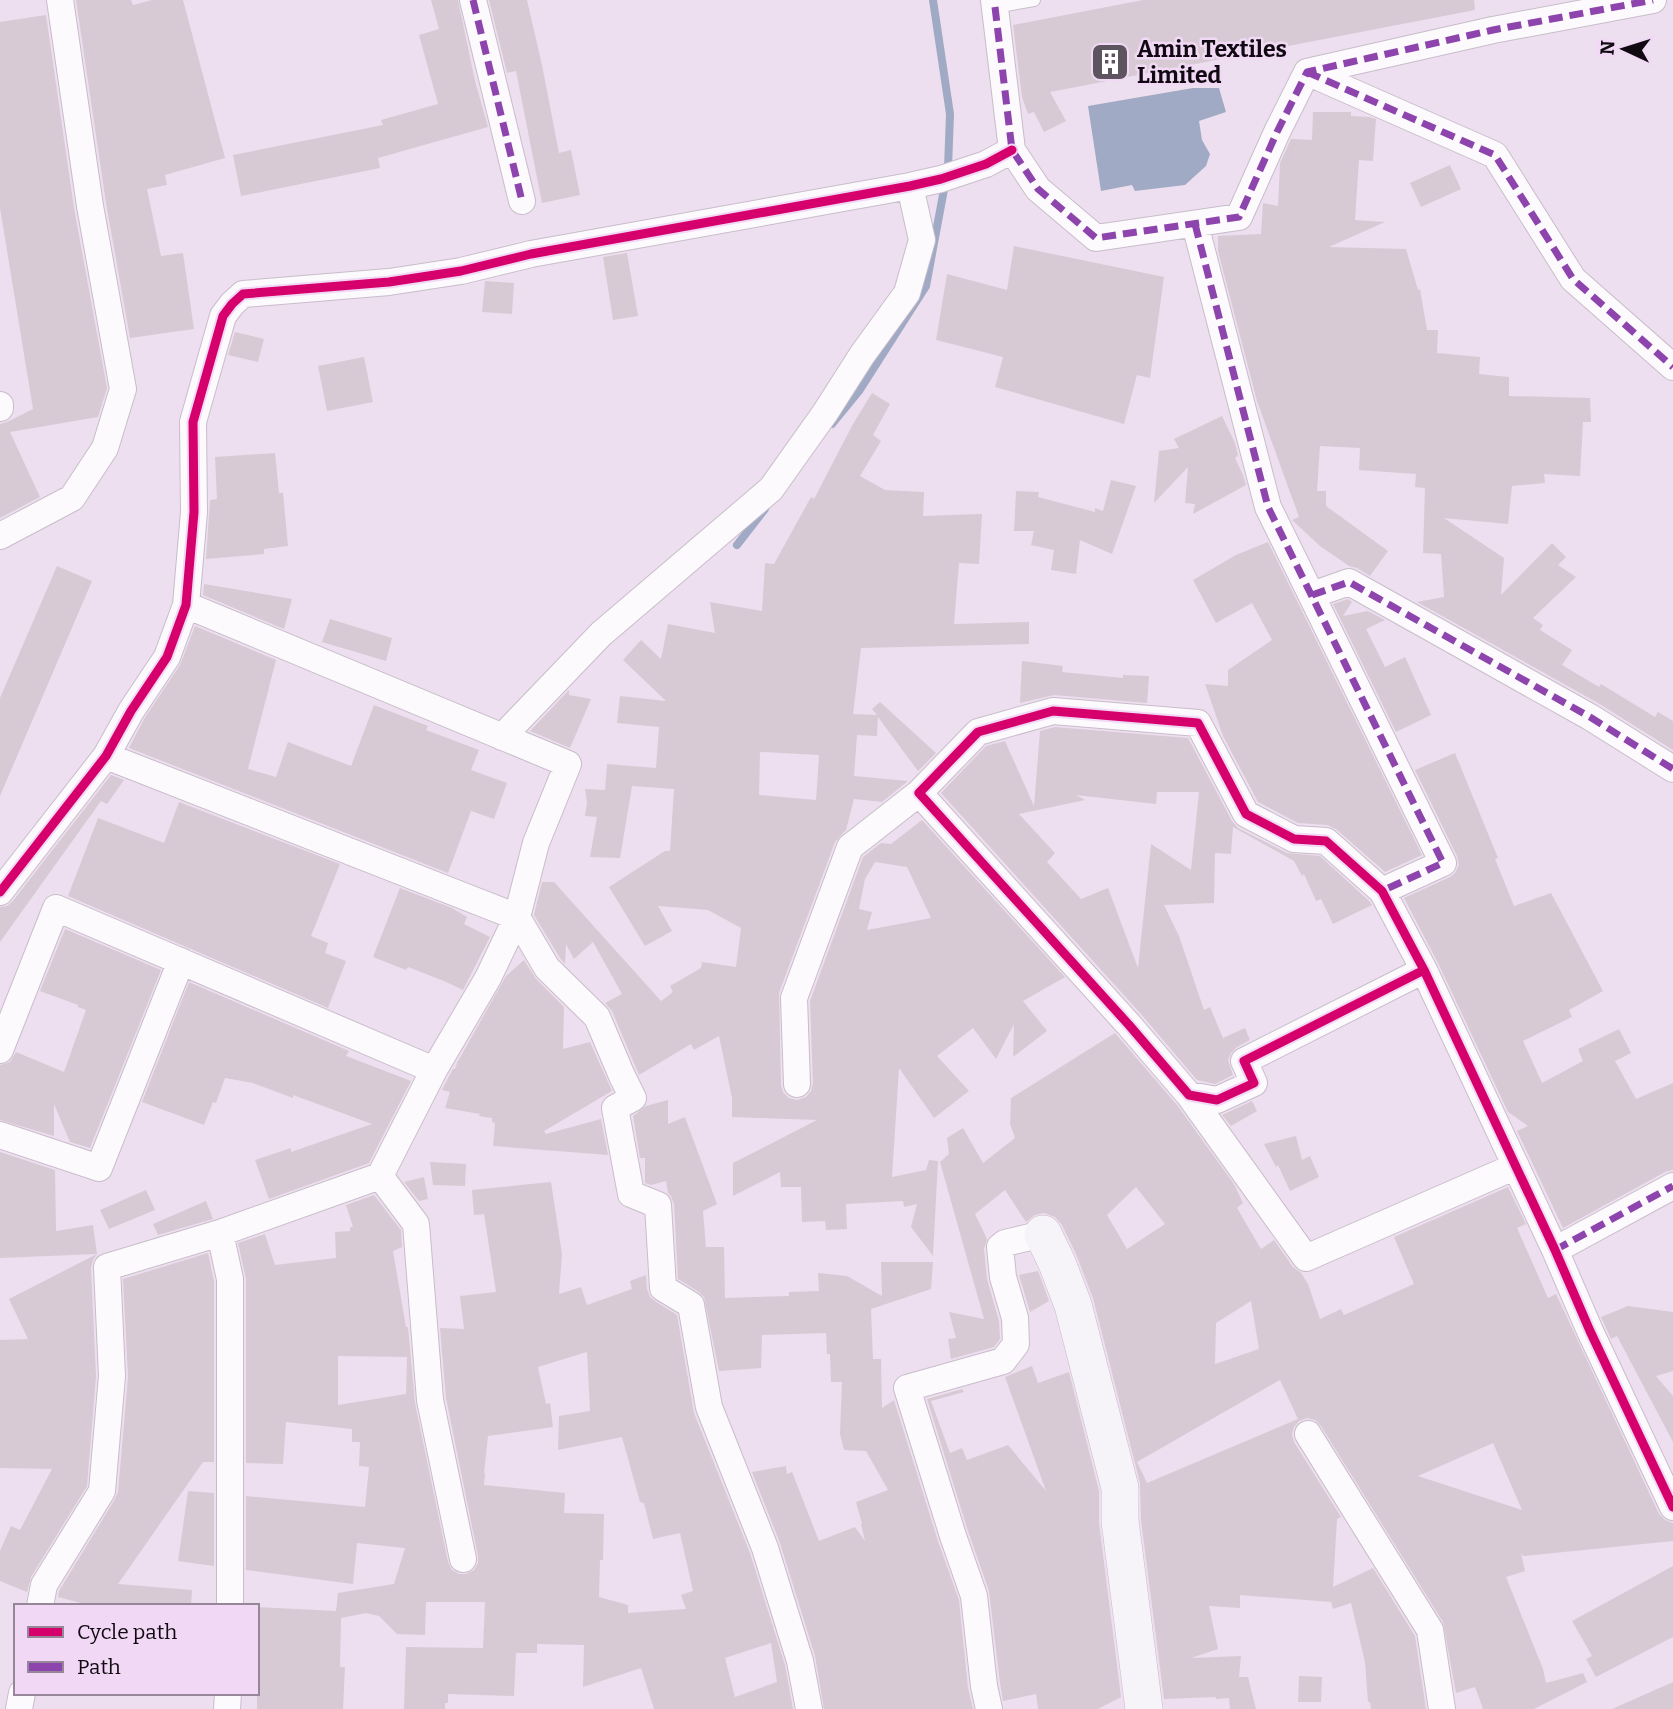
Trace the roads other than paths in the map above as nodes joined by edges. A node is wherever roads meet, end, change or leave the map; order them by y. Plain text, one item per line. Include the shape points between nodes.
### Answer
1 (60, 0) edge
2 (473, 0) edge
3 (1034, 0) edge
4 (1653, 0) edge
5 (995, 3) edge
6 (1307, 72) junction
7 (1012, 150) junction
8 (910, 186) junction
9 (522, 201) dead end
10 (1195, 224) junction
11 (1673, 367) edge
12 (0, 536) edge
13 (1311, 596) junction
14 (186, 605) junction
15 (502, 737) junction
16 (106, 756) junction
17 (1673, 769) edge
18 (919, 793) junction
19 (1382, 891) junction
20 (0, 892) edge
21 (517, 917) junction
22 (181, 961) junction
23 (1424, 970) junction
24 (0, 1050) edge
25 (435, 1070) junction
26 (797, 1084) dead end
27 (1189, 1095) junction
28 (0, 1135) edge
29 (1516, 1166) junction
30 (380, 1176) junction
31 (1673, 1186) edge
32 (220, 1233) junction
33 (1043, 1234) joint
34 (1555, 1250) junction
35 (1308, 1434) dead end
36 (1673, 1507) edge
37 (463, 1559) dead end
38 (40, 1604) edge
39 (230, 1604) edge
40 (809, 1709) edge
41 (989, 1709) edge
42 (1144, 1709) edge
43 (1442, 1709) edge

1 - 12 street via 123,389 105,449 72,498
2 - 9 street
3 - 5 lane
4 - 6 street
5 - 7 street
6 - 10 street via 1239,217
6 - 11 street via 1495,155 1573,279
7 - 8 street via 986,164
7 - 10 street via 1038,189 1096,238
8 - 14 street via 531,254 461,271 243,294 223,316 193,422 194,512
8 - 15 street via 922,240 906,293 771,489 601,635
10 - 13 street via 1268,508
13 - 17 street via 1349,582 1590,717
13 - 19 street via 1443,863
14 - 15 street
14 - 16 street via 167,657
15 - 21 street via 568,764 536,843
16 - 20 street
16 - 21 street
18 - 19 street via 978,732 1053,711 1198,723 1245,814 1294,839 1326,841
18 - 26 street via 850,847 794,998
18 - 27 street
19 - 23 street
21 - 25 street
21 - 40 street via 547,968 597,1017 633,1098 615,1108 631,1194 658,1205 663,1288 691,1305 709,1407 765,1548 800,1661
22 - 24 street via 56,908
22 - 25 street
22 - 28 street via 99,1168
23 - 27 street via 1244,1061 1254,1083 1217,1100
23 - 29 street
25 - 30 street
27 - 29 street via 1306,1258
29 - 34 street
30 - 32 street
30 - 37 street via 416,1224 430,1400
31 - 34 street
32 - 38 street via 107,1267 113,1376 102,1491 44,1585
32 - 39 street via 230,1279
33 - 41 street via 1000,1247 1016,1344 1003,1361 907,1388 974,1596
33 - 42 street via 1073,1305 1121,1488 1120,1521
34 - 36 street
35 - 43 street via 1430,1630

